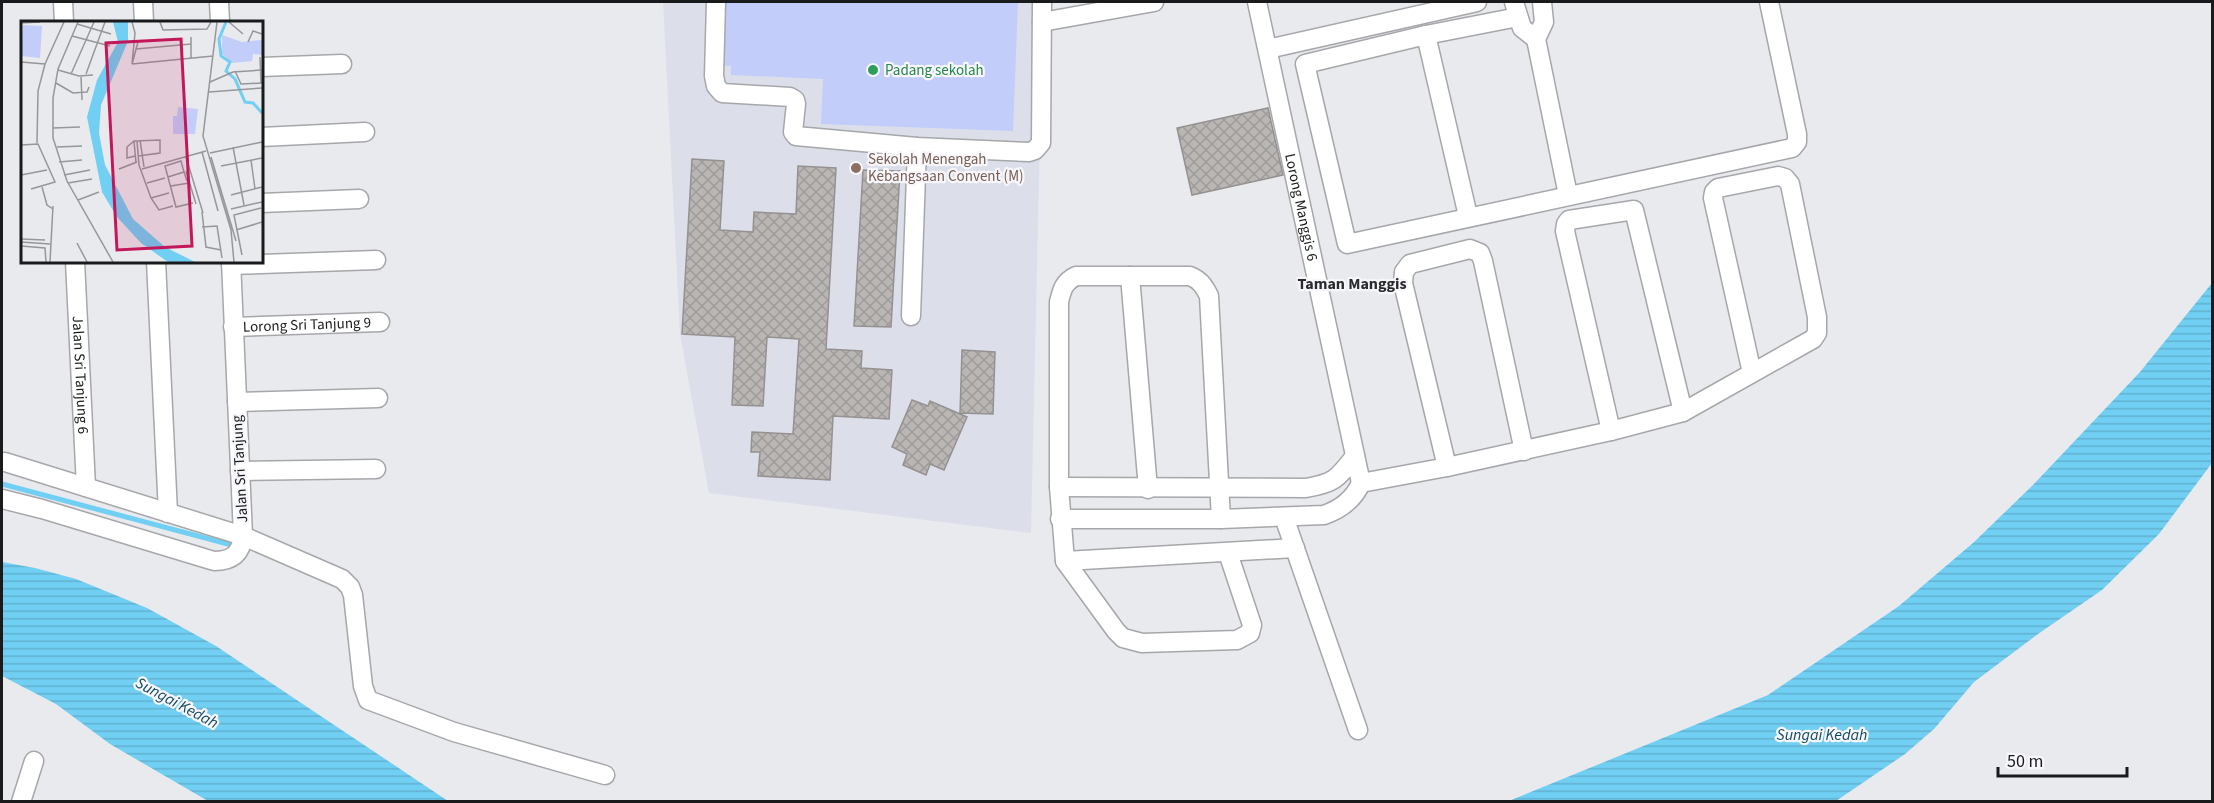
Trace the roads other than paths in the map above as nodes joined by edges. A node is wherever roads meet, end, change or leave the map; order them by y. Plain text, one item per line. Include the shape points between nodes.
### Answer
1 (63, 2) edge
2 (143, 2) edge
3 (219, 2) edge
4 (716, 2) edge
5 (1042, 2) edge
6 (1154, 2) edge
7 (1476, 2) edge
8 (1542, 2) edge
9 (1769, 2) edge
10 (1263, 3) edge
11 (1516, 9) edge
12 (64, 21) edge
13 (144, 21) edge
14 (220, 21) edge
15 (1042, 22) junction
16 (1426, 35) junction
17 (1536, 39) junction
18 (1268, 49) junction
19 (342, 64) dead end
20 (262, 67) edge
21 (365, 132) dead end
22 (262, 137) edge
23 (916, 147) junction
24 (1568, 195) junction
25 (359, 200) dead end
26 (262, 203) edge
27 (1468, 216) junction
28 (376, 261) dead end
29 (75, 262) edge
30 (156, 262) edge
31 (231, 263) edge
32 (1131, 276) junction
33 (911, 316) dead end
34 (380, 322) dead end
35 (233, 327) junction
36 (1752, 373) junction
37 (378, 399) dead end
38 (237, 402) junction
39 (1683, 412) junction
40 (1611, 431) junction
41 (1524, 451) junction
42 (1354, 456) junction
43 (4, 462) dead end
44 (1448, 467) junction
45 (376, 469) dead end
46 (240, 471) junction
47 (1361, 483) junction
48 (86, 487) junction
49 (1059, 487) junction
50 (1148, 489) junction
51 (1221, 489) junction
52 (2, 499) edge
53 (168, 513) junction
54 (1284, 517) junction
55 (1060, 519) junction
56 (1221, 519) junction
57 (243, 536) junction
58 (1295, 548) junction
59 (1228, 553) junction
60 (1065, 561) junction
61 (1358, 730) dead end
62 (34, 761) dead end
63 (605, 775) dead end
64 (21, 801) edge

1 - 12 street
2 - 13 street
3 - 14 street
4 - 23 street via 714,76 722,93 790,97 796,104 793,132 799,138
5 - 15 street
6 - 15 street
7 - 18 street
8 - 17 street via 1544,22
9 - 24 street via 1797,134 1792,148
10 - 18 street, Lorong Manggis 6
11 - 16 street
11 - 17 street via 1522,28
15 - 23 street via 1041,143 1035,150
16 - 27 street
16 - 27 street via 1305,64 1347,244
17 - 24 street
18 - 42 street, Lorong Manggis 6
19 - 20 street
21 - 22 street
23 - 33 street
24 - 27 street
25 - 26 street
28 - 31 street
29 - 48 street, Jalan Sri Tanjung 6
30 - 53 street
31 - 35 street, Jalan Sri Tanjung
32 - 49 street via 1076,276 1062,289
32 - 50 street
32 - 51 street via 1190,276 1198,279 1209,296
34 - 35 street, Lorong Sri Tanjung 9
35 - 38 street, Jalan Sri Tanjung
36 - 36 street via 1813,339 1818,327 1790,184 1778,176 1718,188 1713,198
36 - 39 street
37 - 38 street
38 - 46 street, Jalan Sri Tanjung
39 - 40 street
39 - 40 street via 1634,210 1569,220 1565,231
40 - 41 street
41 - 44 street
41 - 44 street via 1483,261 1479,253 1470,249 1410,264 1404,272 1403,283
42 - 47 street, Lorong Manggis 6
42 - 51 street via 1340,475 1326,485
43 - 48 street, Jalan Sri Tanjung
44 - 47 street
45 - 46 street
46 - 57 street, Jalan Sri Tanjung
47 - 54 street via 1348,502 1331,513
48 - 53 street, Jalan Sri Tanjung
49 - 50 street
49 - 55 street
50 - 51 street
51 - 56 street
52 - 57 street via 214,561 238,553
53 - 57 street, Jalan Sri Tanjung
54 - 56 street
54 - 58 street
55 - 56 street
55 - 60 street
57 - 63 street via 342,579 350,587 364,694 368,700 454,732
58 - 59 street
58 - 61 street
59 - 60 street
59 - 60 street via 1252,625 1250,633 1237,640 1142,643 1123,638
62 - 64 street

